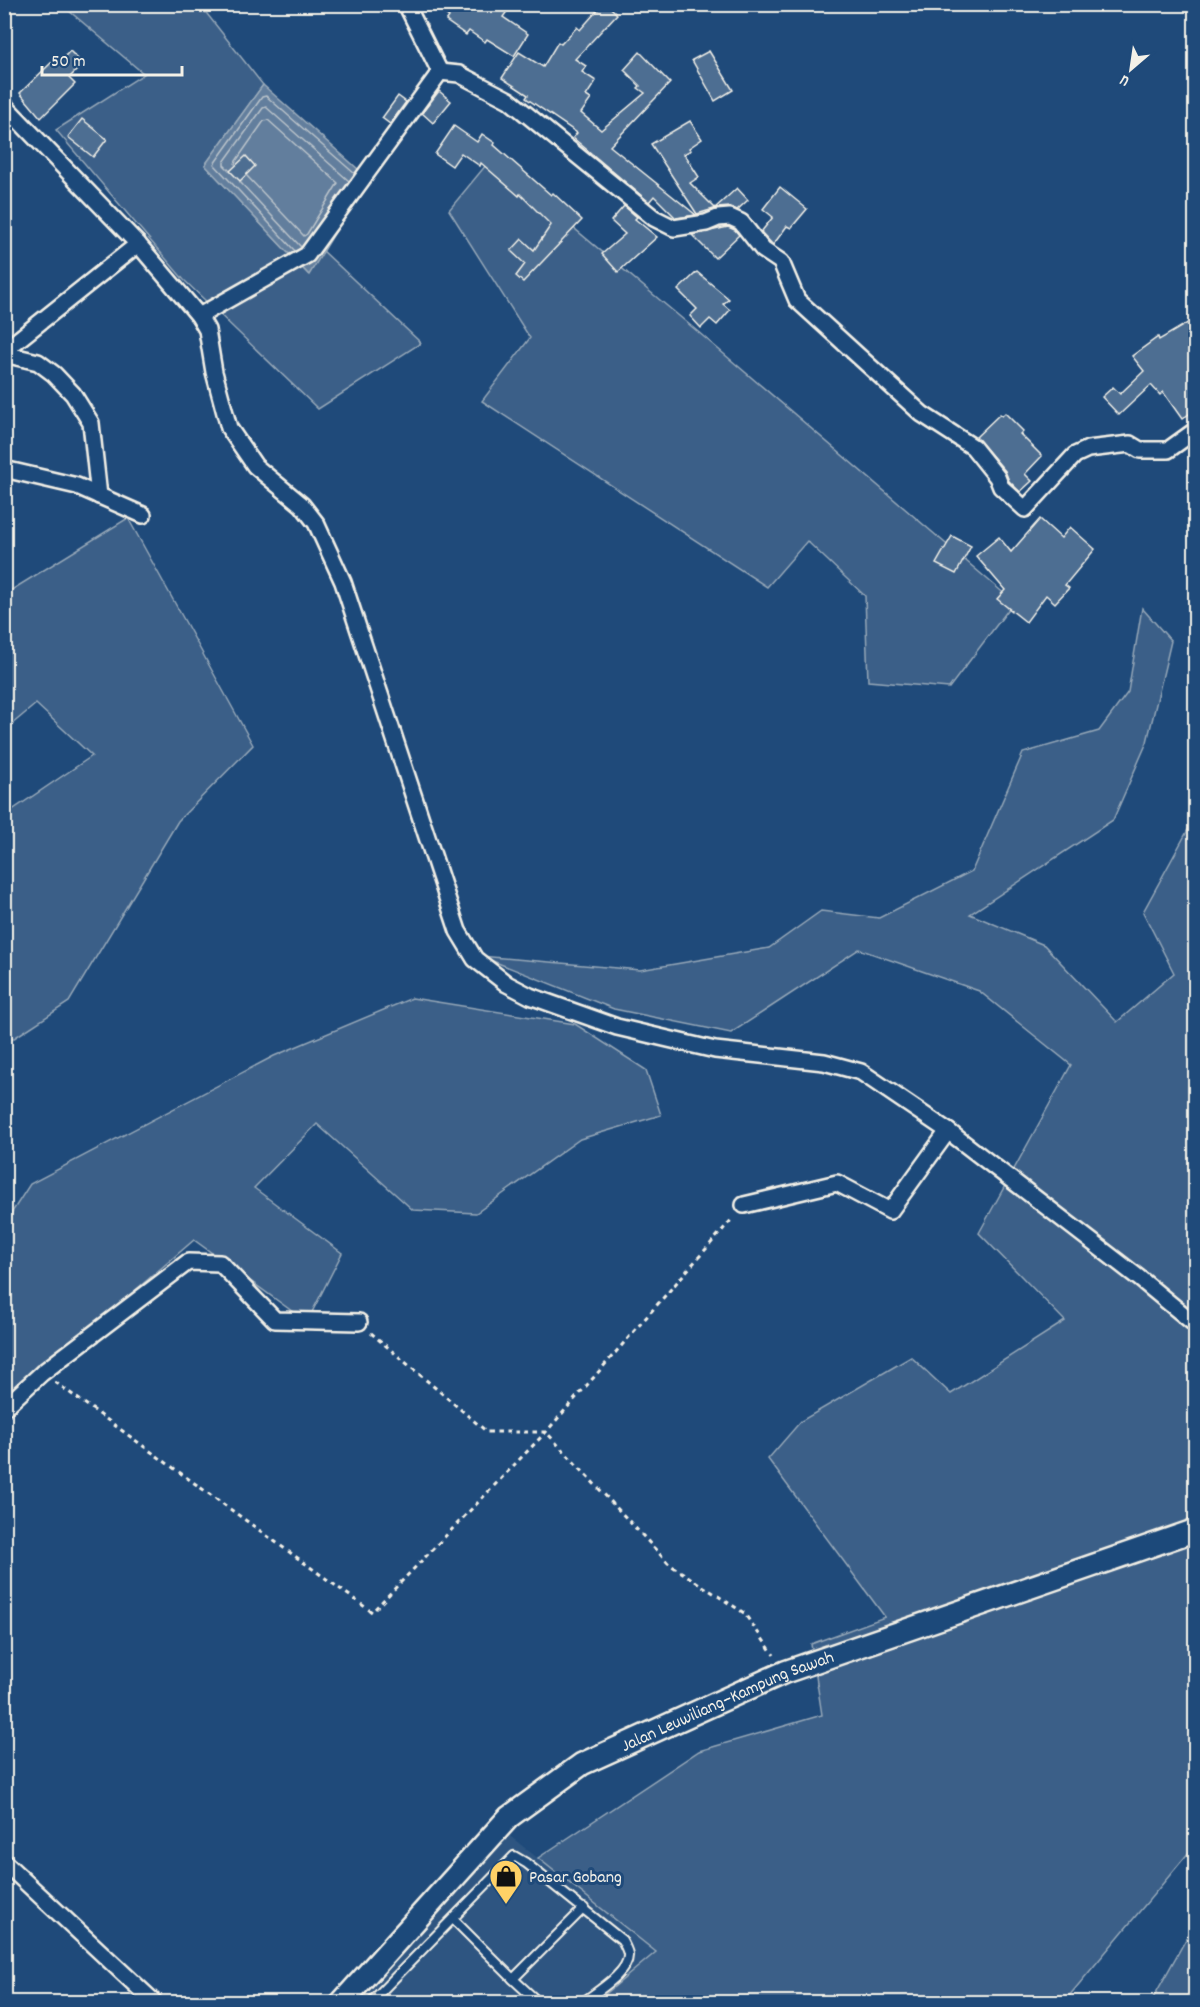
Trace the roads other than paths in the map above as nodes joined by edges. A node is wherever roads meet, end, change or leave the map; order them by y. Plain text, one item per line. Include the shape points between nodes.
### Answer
1 (406, 4) edge
2 (441, 72) junction
3 (4, 105) edge
4 (138, 244) junction
5 (199, 316) junction
6 (4, 352) edge
7 (1196, 430) edge
8 (4, 469) edge
9 (99, 496) junction
10 (143, 515) dead end
11 (948, 1131) junction
12 (744, 1205) road end
13 (359, 1322) road end
14 (1196, 1325) edge
15 (4, 1408) edge
16 (1196, 1530) edge
17 (4, 1862) edge
18 (584, 1908) junction
19 (453, 1919) junction
20 (513, 1979) junction
21 (154, 2002) edge
22 (342, 2002) edge
23 (371, 2002) edge
24 (538, 2002) edge
25 (583, 2002) edge

1 - 2 street
2 - 5 street via 307,255
2 - 7 street via 459,74 509,100 654,218 674,228 718,218 730,217 741,222 763,250 781,262 797,300 922,414 973,447 1001,487 1025,510 1075,455 1088,449 1130,444 1140,450 1168,450
3 - 4 street
4 - 5 street
4 - 6 street
5 - 11 street via 207,330 229,428 255,466 316,523 343,582 458,931 475,959 530,996 617,1027 716,1050 824,1062 861,1072
6 - 9 street via 38,362 73,393 91,423
8 - 9 street via 77,486
9 - 10 street
11 - 12 street via 890,1211 837,1183
11 - 14 street
13 - 15 street via 275,1320 220,1263 188,1262 42,1373
16 - 22 main road, Jalan Leuwiliang–Kampung Sawah via 785,1672 582,1764 509,1817
17 - 21 street
18 - 19 lane via 514,1856
18 - 20 lane
18 - 25 lane via 622,1940 628,1953 619,1974
19 - 20 lane
19 - 23 lane
20 - 24 lane

